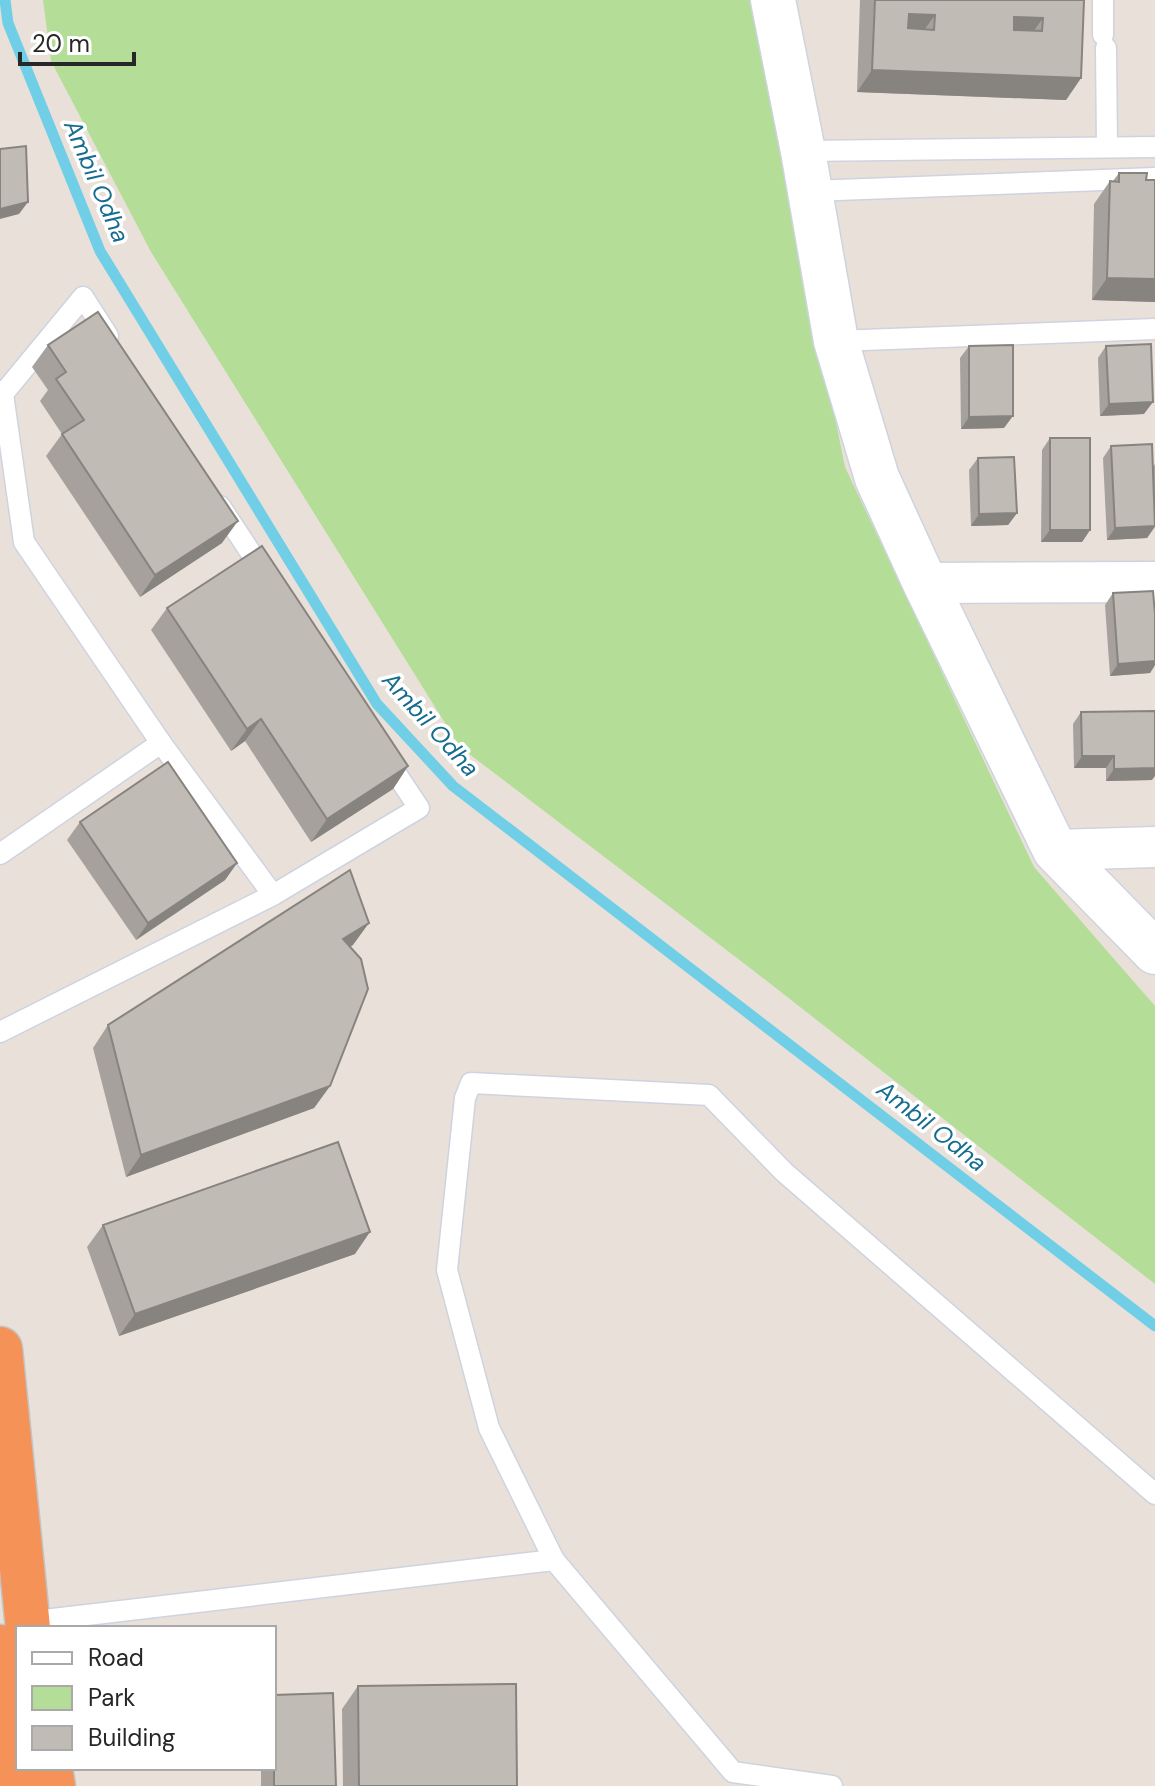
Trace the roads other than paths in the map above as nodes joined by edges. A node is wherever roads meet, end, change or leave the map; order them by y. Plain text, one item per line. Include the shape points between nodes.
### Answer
1 (773, 0) edge
2 (1103, 0) edge
3 (1107, 146) junction
4 (1155, 147) edge
5 (807, 171) junction
6 (1155, 178) edge
7 (1155, 329) edge
8 (836, 341) junction
9 (117, 349) edge
10 (2, 392) edge
11 (212, 493) edge
12 (1155, 582) edge
13 (925, 583) junction
14 (272, 585) edge
15 (376, 742) edge
16 (161, 743) junction
17 (1155, 847) edge
18 (1055, 850) junction
19 (0, 854) edge
20 (273, 895) junction
21 (1155, 952) edge
22 (0, 1032) edge
23 (0, 1349) edge
24 (1155, 1494) edge
25 (554, 1560) junction
26 (18, 1626) edge
27 (63, 1626) edge
28 (832, 1786) edge

1 - 5 street
2 - 3 lane
3 - 4 lane
3 - 5 lane
5 - 6 lane
5 - 8 street
7 - 8 lane
8 - 13 street via 877,478
9 - 10 lane via 83,297
10 - 16 lane via 24,542
11 - 14 lane
12 - 13 street
13 - 18 street
15 - 20 lane via 419,808
16 - 19 lane
16 - 20 lane
17 - 18 street
18 - 21 street
20 - 22 lane
23 - 26 highway
24 - 25 lane via 795,1183 709,1095 471,1083 465,1098 447,1270 489,1428
25 - 27 lane
25 - 28 lane via 733,1772

